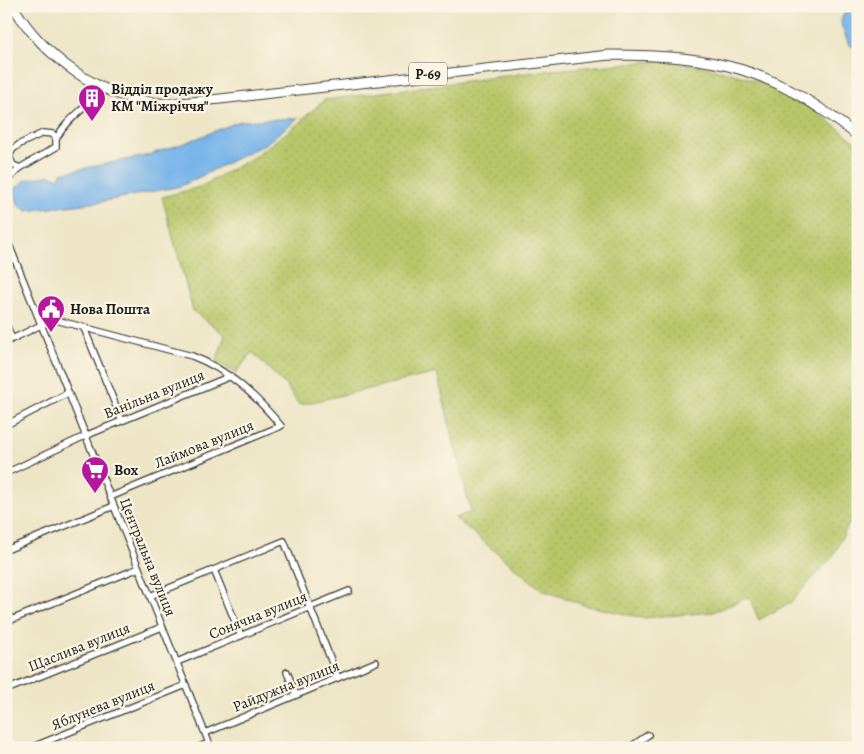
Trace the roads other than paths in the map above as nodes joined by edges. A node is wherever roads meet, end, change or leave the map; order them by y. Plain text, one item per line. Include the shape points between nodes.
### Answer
1 (13, 6) edge
2 (101, 88) junction
3 (54, 136) junction
4 (858, 136) edge
5 (8, 160) edge
6 (20, 168) junction
7 (6, 182) edge
8 (6, 236) edge
9 (6, 324) edge
10 (41, 325) junction
11 (84, 328) junction
12 (9, 341) edge
13 (231, 376) junction
14 (68, 393) junction
15 (122, 420) junction
16 (6, 425) edge
17 (86, 436) junction
18 (6, 473) edge
19 (110, 497) junction
20 (114, 506) junction
21 (6, 550) edge
22 (139, 568) junction
23 (214, 570) junction
24 (349, 591) dead end
25 (150, 596) junction
26 (310, 608) junction
27 (6, 609) edge
28 (9, 621) edge
29 (162, 627) junction
30 (241, 636) junction
31 (176, 662) junction
32 (376, 662) dead end
33 (286, 672) dead end
34 (338, 678) junction
35 (186, 685) junction
36 (6, 690) edge
37 (296, 695) junction
38 (205, 732) junction
39 (648, 735) dead end
40 (210, 745) edge
41 (30, 748) edge
42 (197, 748) edge
43 (629, 748) edge

1 - 2 main road, Р-69 via 48,48
2 - 3 street via 90,103
2 - 4 main road, Р-69 via 143,100 177,103 609,55 664,55 725,63 769,79 818,106
3 - 5 street via 43,133 20,144 13,148
3 - 6 street via 57,143 53,150
5 - 6 street
6 - 7 street
8 - 10 street, Центральна вулиця
9 - 12 street
10 - 11 street via 56,320
10 - 12 street
10 - 14 street, Центральна вулиця
11 - 13 street via 192,356
11 - 15 street
13 - 15 street, Ванільна вулиця
13 - 19 street, Лаймова вулиця via 281,426
14 - 16 street
14 - 17 street, Центральна вулиця
15 - 17 street, Ванільна вулиця
17 - 18 street, Ванільна вулиця
17 - 19 street, Центральна вулиця
19 - 20 street, Центральна вулиця
20 - 21 street
20 - 22 street, Центральна вулиця
22 - 25 street, Центральна вулиця
22 - 28 street
23 - 25 street
23 - 26 street via 284,541
23 - 30 street
24 - 26 street, Сонячна вулиця
25 - 29 street, Центральна вулиця
26 - 30 street, Сонячна вулиця
26 - 34 street
27 - 28 street
29 - 31 street, Центральна вулиця
29 - 36 street, Щаслива вулиця
30 - 31 street, Сонячна вулиця
31 - 35 street, Центральна вулиця
32 - 34 street, Райдужна вулиця
33 - 37 street
34 - 37 street, Райдужна вулиця
35 - 38 street, Центральна вулиця
35 - 41 street, Яблунева вулиця
37 - 38 street, Райдужна вулиця
38 - 40 street, Центральна вулиця
39 - 43 street
40 - 42 street

